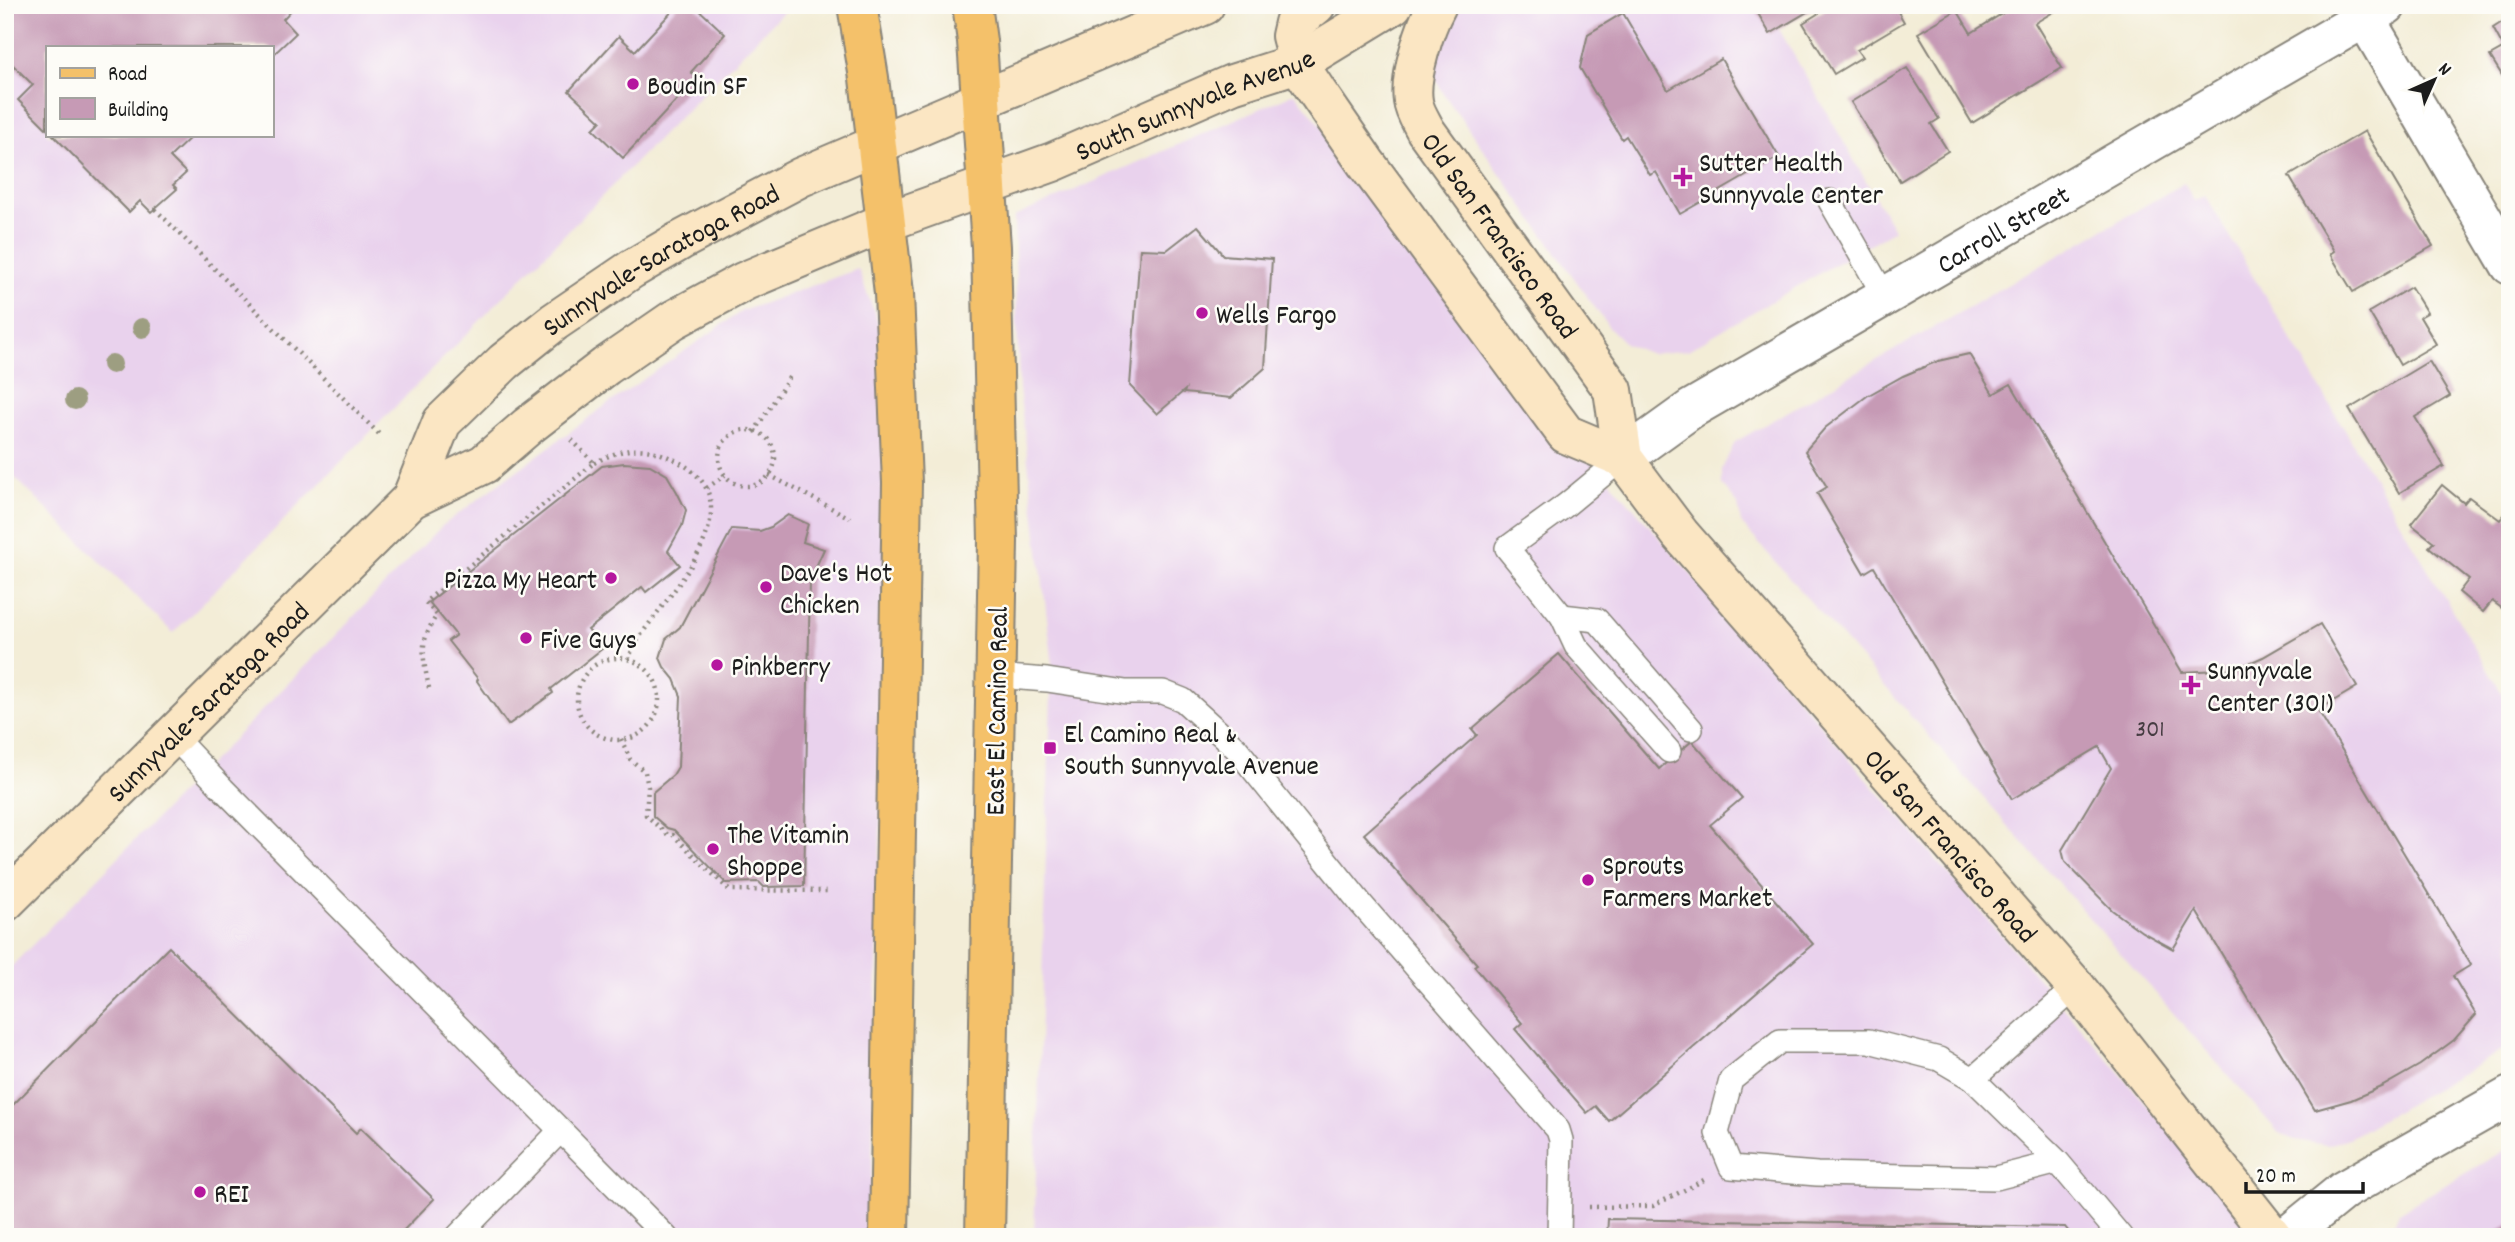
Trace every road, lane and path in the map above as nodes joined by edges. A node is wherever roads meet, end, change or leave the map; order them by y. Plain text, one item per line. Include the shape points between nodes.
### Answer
1 (857, 5) edge
2 (972, 5) edge
3 (1205, 5) edge
4 (1316, 5) edge
5 (1393, 5) edge
6 (1437, 5) edge
7 (2376, 12) edge
8 (1298, 64) junction
9 (981, 101) junction
10 (876, 144) junction
11 (987, 185) junction
12 (1830, 201) dead end
13 (155, 209) dead end
14 (886, 222) junction
15 (2510, 265) edge
16 (1885, 297) junction
17 (790, 376) dead end
18 (754, 432) junction
19 (381, 436) dead end
20 (571, 439) dead end
21 (1623, 458) junction
22 (594, 463) junction
23 (725, 475) junction
24 (769, 475) junction
25 (707, 488) junction
26 (411, 499) junction
27 (850, 518) dead end
28 (1562, 615) junction
29 (628, 659) junction
30 (996, 676) junction
31 (429, 688) dead end
32 (1691, 729) dead end
33 (173, 736) junction
34 (621, 739) junction
35 (1669, 751) dead end
36 (828, 891) dead end
37 (5, 902) edge
38 (2076, 987) junction
39 (1973, 1079) junction
40 (2510, 1097) edge
41 (560, 1130) junction
42 (2058, 1162) junction
43 (1731, 1167) junction
44 (1560, 1208) junction
45 (457, 1237) edge
46 (666, 1237) edge
47 (889, 1237) edge
48 (985, 1237) edge
49 (1559, 1237) edge
50 (2121, 1237) edge
51 (2273, 1237) edge
52 (2286, 1237) edge

1 - 10 main road
2 - 9 main road, East El Camino Real
3 - 9 main road
4 - 8 main road via 1294,23 1291,36
5 - 8 main road, South Sunnyvale Avenue
6 - 21 main road, Old San Francisco Road via 1426,24 1413,102 1426,131 1613,390
7 - 15 street
7 - 16 street, Carroll Street
8 - 11 main road, South Sunnyvale Avenue via 1232,84 1053,162
8 - 21 main road via 1566,434
9 - 10 main road, Sunnyvale-Saratoga Road
9 - 11 main road, East El Camino Real
10 - 14 main road
10 - 26 main road, Sunnyvale-Saratoga Road via 801,177 680,241 554,322 442,422
11 - 14 main road, Sunnyvale-Saratoga Road
11 - 30 main road, East El Camino Real via 998,541
12 - 16 lane
13 - 19 path
14 - 26 main road, Sunnyvale-Saratoga Road via 757,275 673,320 586,380 484,464
14 - 47 main road via 894,293 902,483
16 - 21 street, Carroll Street via 1691,409
17 - 18 path
18 - 23 path via 739,432 724,443 720,461
18 - 24 path via 772,445 774,464
20 - 22 path
21 - 28 lane via 1507,548
21 - 38 main road, Old San Francisco Road via 1680,534
22 - 25 path via 617,451 639,448 685,465
22 - 31 path via 425,601 437,615 422,653
23 - 24 path via 743,486 760,483
23 - 25 path
24 - 27 path
25 - 29 path via 710,525 705,541
26 - 33 main road, Sunnyvale-Saratoga Road
28 - 32 lane via 1597,620
28 - 35 lane via 1576,646
29 - 34 path via 652,676 659,701 649,726
29 - 34 path via 603,660 592,667 578,691 582,717 590,728
30 - 44 lane via 1126,692 1163,692 1183,700 1236,748 1362,905 1558,1130
30 - 48 main road, East El Camino Real
33 - 37 main road, Sunnyvale-Saratoga Road
33 - 41 lane
34 - 36 path via 630,759 645,772 646,815 729,890
38 - 39 lane
38 - 51 main road, Old San Francisco Road
39 - 42 lane
39 - 43 lane via 1939,1059 1868,1041 1780,1041 1731,1080 1717,1133
40 - 52 street via 2344,1190
41 - 45 lane
41 - 46 lane
42 - 43 lane via 1996,1178
42 - 50 lane
43 - 44 path via 1653,1206
44 - 49 lane

